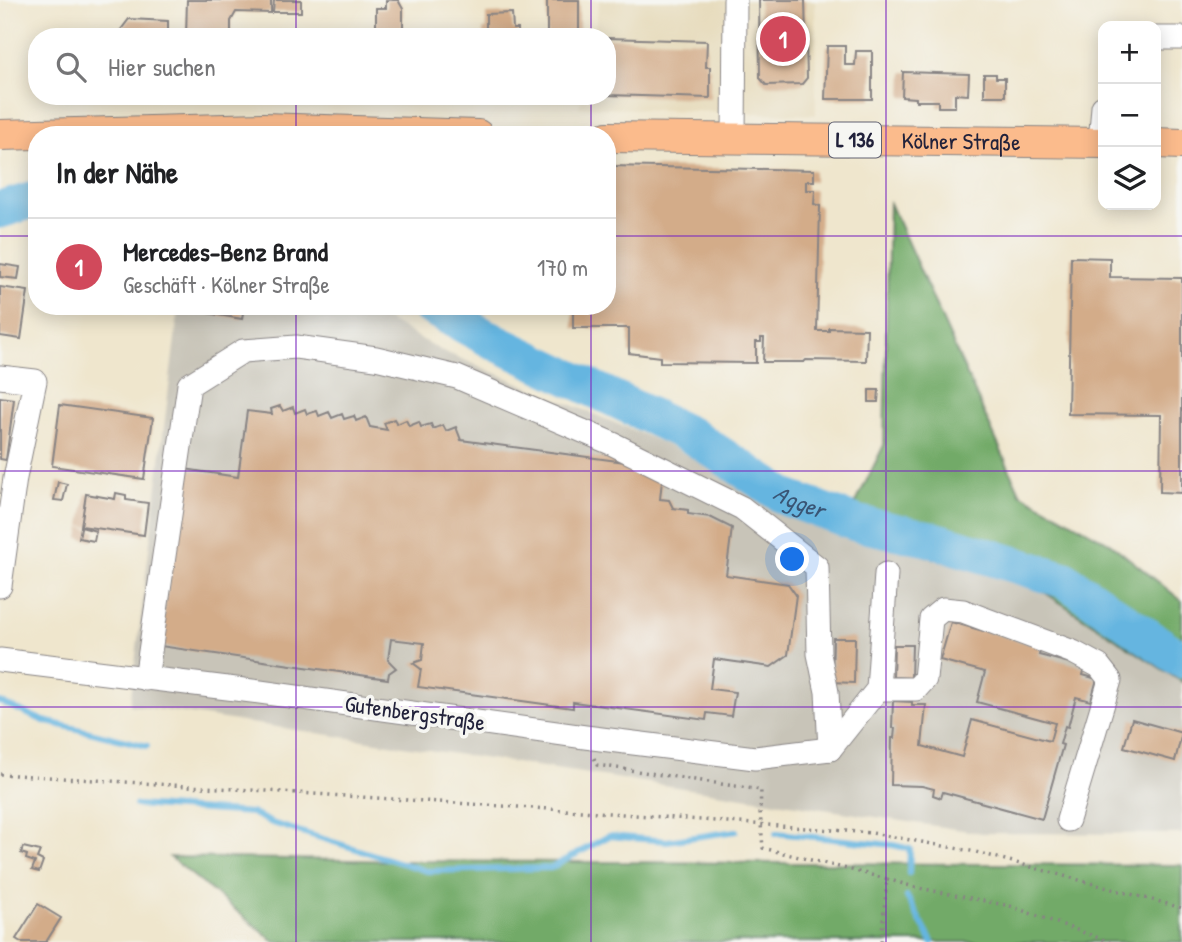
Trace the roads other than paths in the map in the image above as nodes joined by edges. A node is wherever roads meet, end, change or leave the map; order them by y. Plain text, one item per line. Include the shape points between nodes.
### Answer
1 (735, 0) edge
2 (1161, 38) edge
3 (1182, 38) edge
4 (28, 134) edge
5 (0, 135) edge
6 (616, 137) edge
7 (734, 139) junction
8 (1098, 143) edge
9 (1161, 144) edge
10 (1182, 144) edge
11 (0, 377) edge
12 (886, 574) dead end
13 (0, 586) edge
14 (0, 660) edge
15 (146, 679) junction
16 (878, 689) junction
17 (830, 749) junction
18 (1068, 820) dead end

1 - 7 street
2 - 3 street
4 - 5 main road
6 - 7 main road, Kölner Straße / L 136
7 - 8 main road, Kölner Straße / L 136
9 - 10 main road
11 - 13 street via 35,381
12 - 16 street
14 - 15 street, Gutenbergstraße
15 - 17 street, Gutenbergstraße via 755,758
15 - 17 street via 189,386 243,351 296,347 376,358 457,377 613,444 742,508 817,567 819,654 827,692
16 - 17 street
16 - 18 street via 916,689 925,679 931,619 943,609 963,611 1099,666 1110,680

